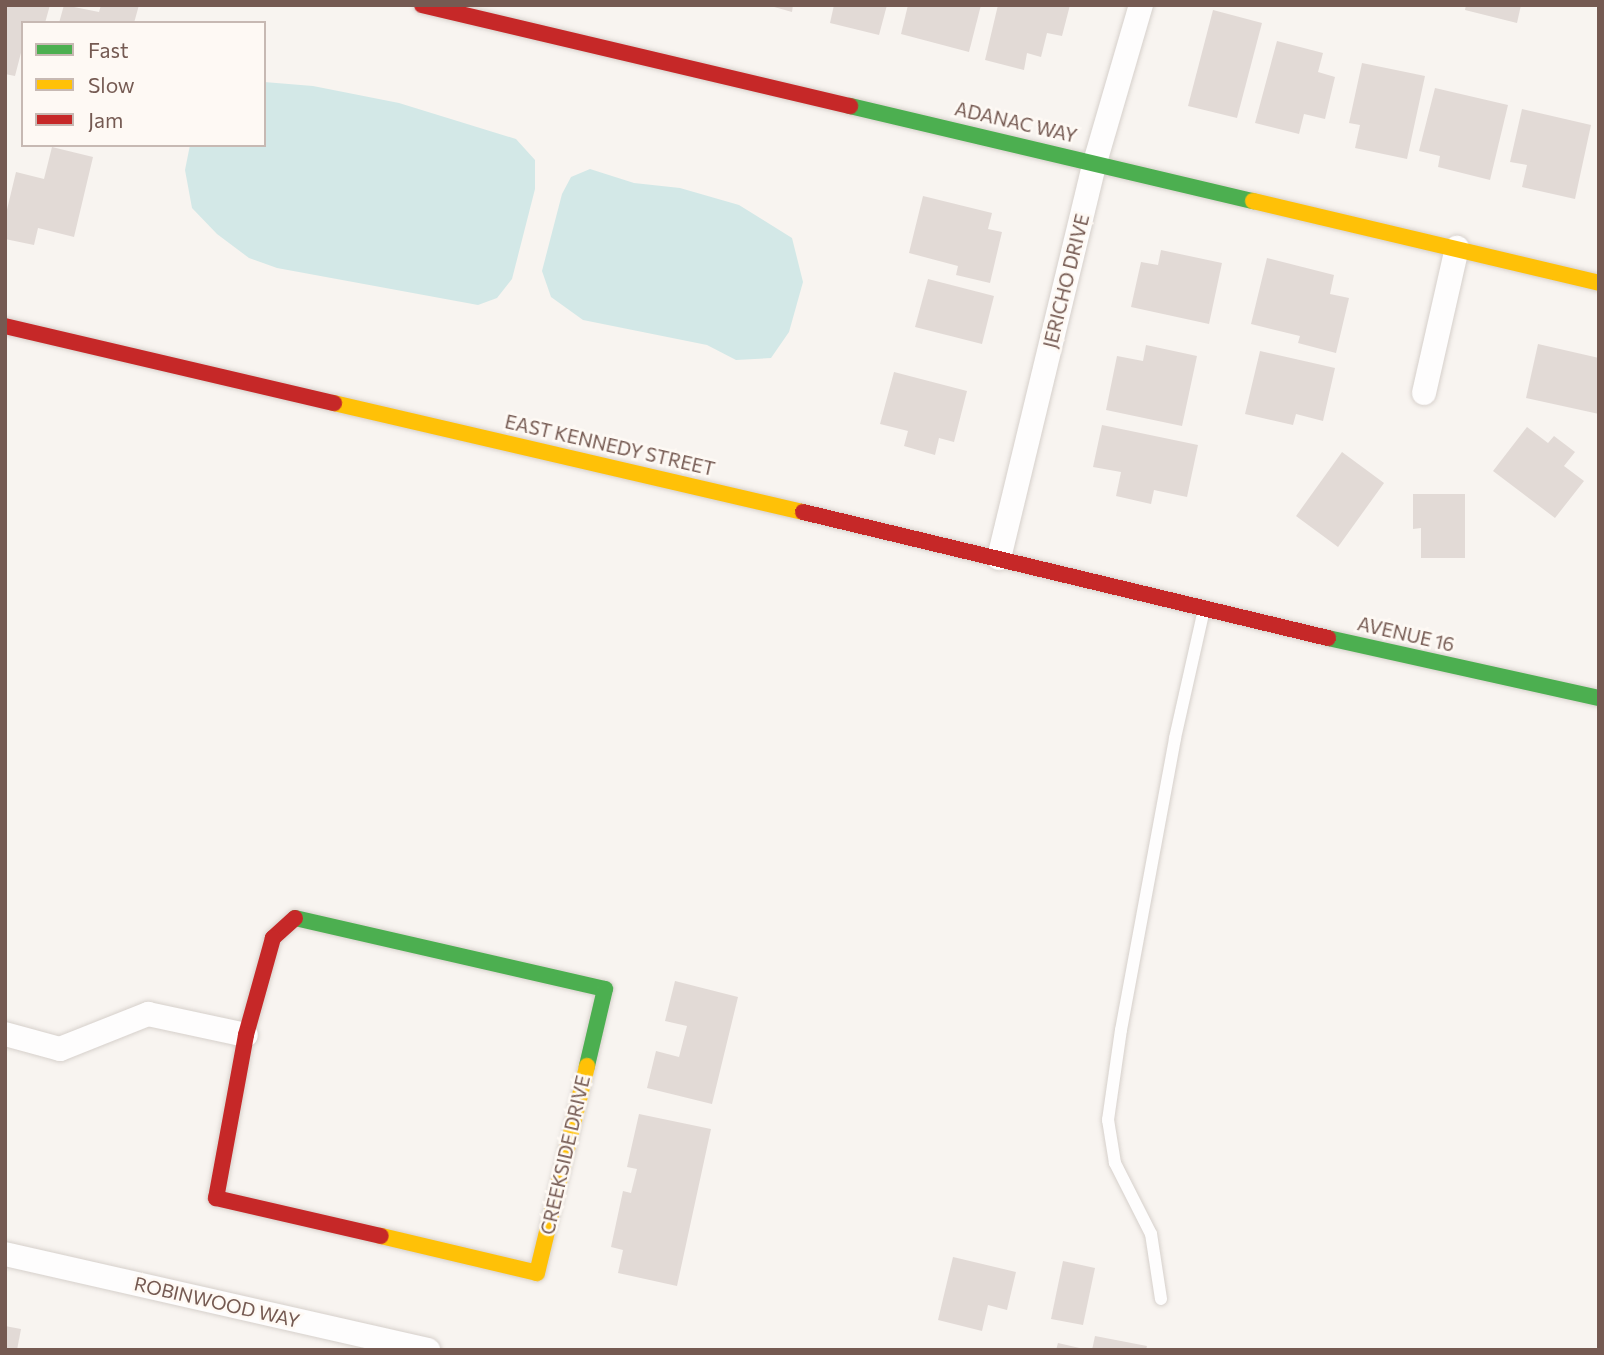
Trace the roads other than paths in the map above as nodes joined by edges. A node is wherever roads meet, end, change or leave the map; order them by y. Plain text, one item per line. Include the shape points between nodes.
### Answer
1 (422, 5) edge
2 (1141, 5) edge
3 (1095, 162) junction
4 (1457, 248) junction
5 (1599, 283) edge
6 (5, 326) edge
7 (1424, 393) dead end
8 (999, 558) junction
9 (1203, 610) junction
10 (1599, 698) edge
11 (5, 1034) edge
12 (246, 1035) junction
13 (5, 1254) edge
14 (1161, 1299) dead end
15 (428, 1350) edge

1 - 3 street, ADANAC WAY
2 - 3 street, JERICHO DRIVE
3 - 4 street, ADANAC WAY
3 - 8 street, JERICHO DRIVE
4 - 5 street, ADANAC WAY
4 - 7 street
6 - 8 street, EAST KENNEDY STREET
8 - 9 street, EAST KENNEDY STREET
9 - 10 street, AVENUE 16
9 - 14 lane via 1175,738 1108,1120 1115,1163 1151,1234
11 - 12 street via 60,1049 148,1014
12 - 12 street, CREEKSIDE DRIVE via 273,938 295,918 605,989 537,1273 216,1198
13 - 15 street, ROBINWOOD WAY

